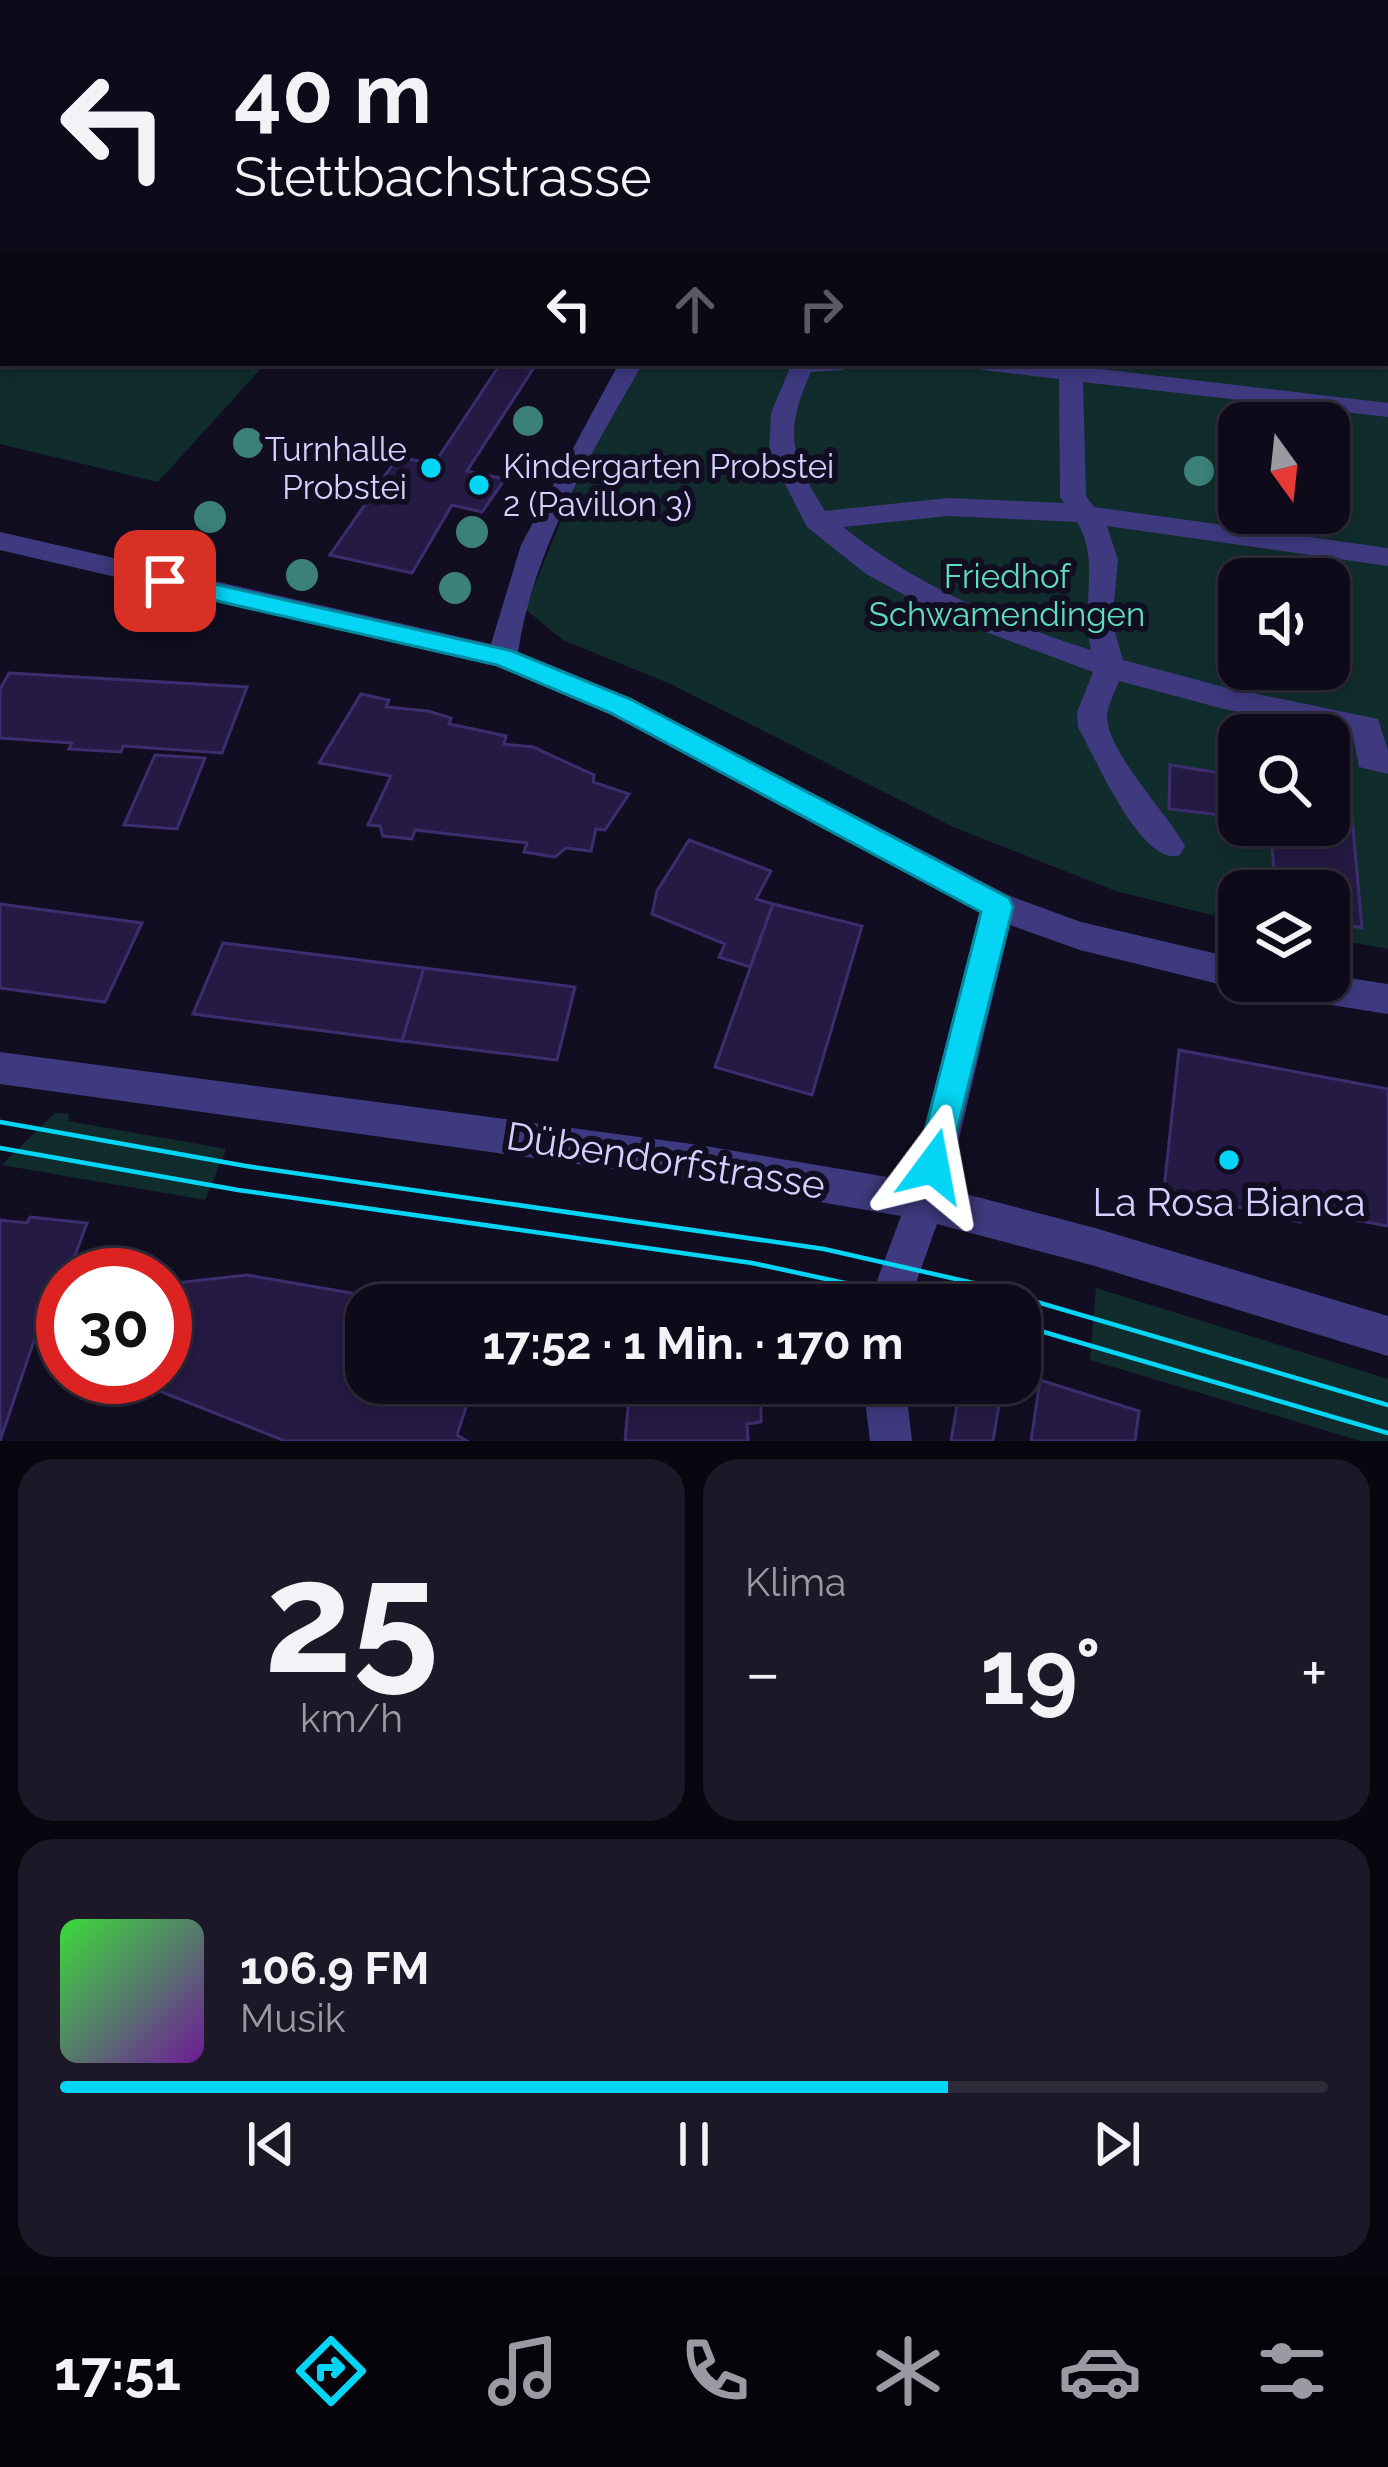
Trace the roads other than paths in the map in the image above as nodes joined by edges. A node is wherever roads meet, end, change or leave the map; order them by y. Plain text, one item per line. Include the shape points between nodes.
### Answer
1 (802, 366) edge
2 (1036, 366) edge
3 (617, 369) edge
4 (1071, 369) edge
5 (1388, 410) edge
6 (1083, 514) junction
7 (816, 521) junction
8 (0, 542) edge
9 (1388, 557) edge
10 (502, 657) junction
11 (1110, 667) junction
12 (1388, 762) edge
13 (1169, 846) dead end
14 (998, 907) junction
15 (1218, 969) edge
16 (1350, 993) edge
17 (1388, 999) edge
18 (0, 1068) edge
19 (925, 1202) junction
20 (896, 1284) edge
21 (1388, 1336) edge
22 (887, 1404) edge
23 (891, 1441) edge

1 - 7 street via 783,409 781,445
2 - 4 street
3 - 10 street via 505,627
4 - 5 street
4 - 6 street via 1073,497
6 - 7 street via 948,507
6 - 9 street
6 - 11 street via 1105,560 1098,622
7 - 11 street via 872,566 935,599
8 - 10 street
10 - 14 street via 620,706
11 - 12 street via 1367,728 1370,759
11 - 13 street via 1093,728
14 - 15 street
14 - 19 street
16 - 17 street
18 - 19 street, Dübendorfstrasse via 761,1172
19 - 20 street
19 - 21 street, Dübendorfstrasse
22 - 23 street

